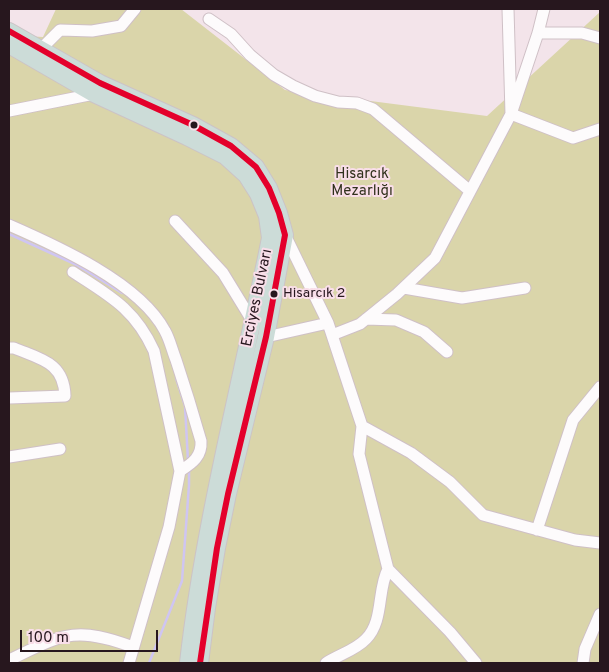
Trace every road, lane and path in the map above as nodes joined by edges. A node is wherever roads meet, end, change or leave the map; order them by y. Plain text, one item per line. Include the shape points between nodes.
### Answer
1 (135, 9) edge
2 (508, 9) edge
3 (544, 9) edge
4 (209, 19) dead end
5 (9, 31) edge
6 (538, 33) junction
7 (600, 38) edge
8 (9, 45) edge
9 (41, 49) junction
10 (94, 94) junction
11 (9, 111) edge
12 (511, 114) junction
13 (600, 130) edge
14 (470, 191) junction
15 (175, 221) dead end
16 (9, 225) edge
17 (285, 235) junction
18 (73, 272) dead end
19 (404, 288) junction
20 (525, 288) dead end
21 (366, 319) junction
22 (253, 322) junction
23 (328, 323) junction
24 (332, 335) junction
25 (266, 337) junction
26 (9, 348) edge
27 (447, 352) dead end
28 (600, 387) edge
29 (9, 398) edge
30 (362, 426) junction
31 (60, 449) dead end
32 (9, 457) edge
33 (186, 467) junction
34 (537, 530) junction
35 (600, 543) edge
36 (388, 569) junction
37 (600, 614) edge
38 (133, 647) junction
39 (9, 660) edge
40 (129, 663) edge
41 (188, 663) edge
42 (200, 663) edge
43 (326, 663) edge
44 (476, 663) edge
45 (583, 663) edge

1 - 9 street via 121,26 92,31 60,30
2 - 12 street
3 - 6 street
4 - 14 street via 231,34 274,76 315,96 373,109
5 - 9 highway, Erciyes Bulvarı
6 - 7 street via 582,33
6 - 12 street
8 - 10 highway, Erciyes Bulvarı
9 - 17 highway, Erciyes Bulvarı via 100,83 231,146 256,168 269,188
10 - 11 street
10 - 22 highway, Erciyes Bulvarı via 187,136 224,156 246,175 267,216 270,238
12 - 13 street via 573,138
12 - 14 street
14 - 19 street via 435,258
15 - 22 street via 223,273
16 - 33 street via 108,275 156,316 166,332 201,440 200,453
17 - 23 street
17 - 25 highway, Erciyes Bulvarı
18 - 33 street via 119,303 148,338
19 - 20 street via 462,298
19 - 21 street
21 - 24 street
21 - 27 street via 396,320 424,332
22 - 41 highway, Erciyes Bulvarı via 205,546
23 - 24 street
23 - 25 street
24 - 30 street
25 - 42 highway, Erciyes Bulvarı via 217,548
26 - 29 street via 50,363 62,377 65,396
28 - 34 street via 573,420
30 - 34 street via 419,459 450,482 483,515
30 - 36 street via 359,454
31 - 32 street
33 - 38 street
34 - 35 street
36 - 43 street via 371,633 364,641
36 - 44 street
37 - 45 street via 585,648
38 - 39 street via 111,639 67,635
38 - 40 street

